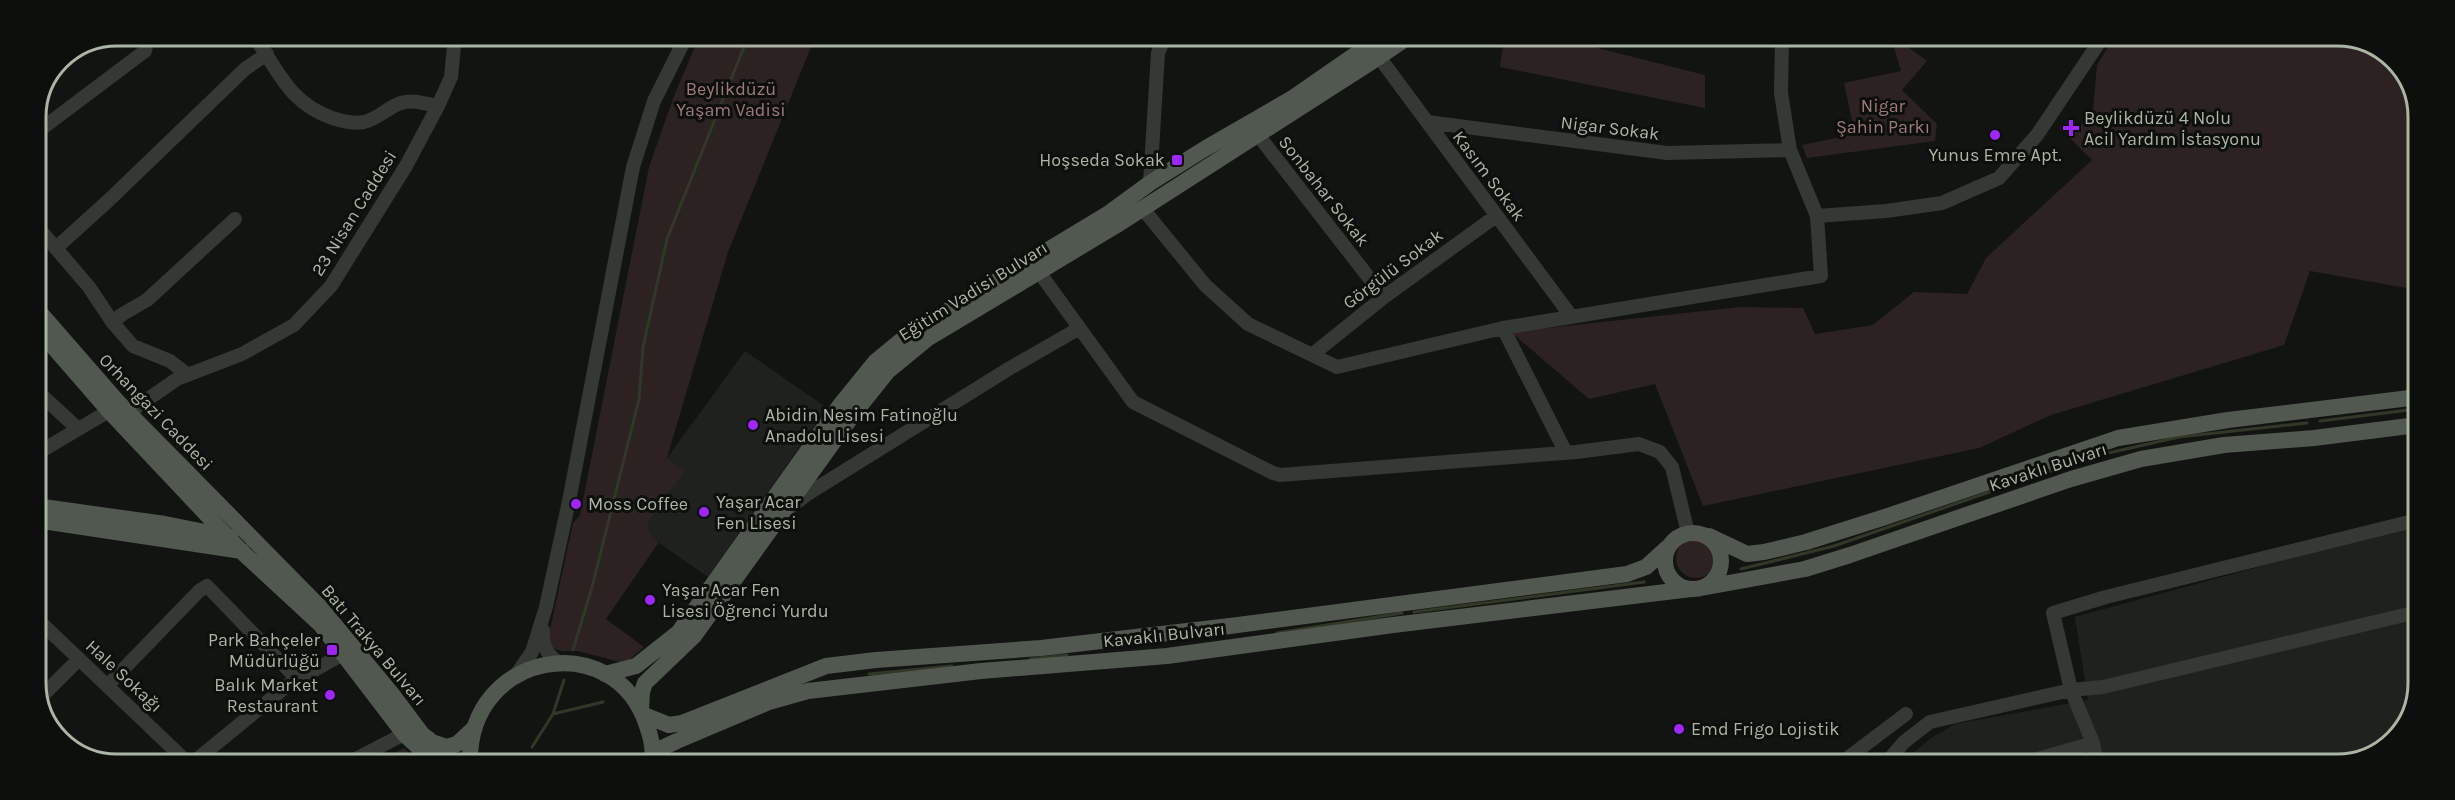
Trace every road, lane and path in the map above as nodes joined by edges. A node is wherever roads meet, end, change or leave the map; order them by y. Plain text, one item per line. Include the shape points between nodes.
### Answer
1 (146, 46) edge
2 (261, 46) edge
3 (454, 46) edge
4 (682, 46) edge
5 (1161, 46) edge
6 (1367, 46) edge
7 (1395, 46) edge
8 (1782, 46) edge
9 (2096, 46) edge
10 (267, 54) junction
11 (1379, 57) junction
12 (438, 106) junction
13 (1427, 122) junction
14 (46, 125) edge
15 (1258, 135) junction
16 (1790, 150) junction
17 (1150, 183) junction
18 (1138, 202) junction
19 (1496, 216) junction
20 (1817, 216) junction
21 (235, 219) dead end
22 (46, 237) edge
23 (56, 248) junction
24 (1039, 272) junction
25 (1384, 297) junction
26 (1570, 316) junction
27 (46, 320) edge
28 (113, 323) junction
29 (1078, 328) junction
30 (1503, 328) junction
31 (46, 339) edge
32 (1313, 354) junction
33 (188, 375) junction
34 (2408, 398) edge
35 (46, 400) edge
36 (109, 411) junction
37 (128, 413) junction
38 (2408, 426) edge
39 (78, 429) junction
40 (47, 448) edge
41 (1566, 453) junction
42 (198, 505) junction
43 (47, 508) edge
44 (785, 511) junction
45 (47, 521) edge
46 (2408, 522) edge
47 (182, 528) junction
48 (1688, 532) junction
49 (1709, 536) junction
50 (228, 537) junction
51 (246, 545) junction
52 (1667, 548) junction
53 (1696, 589) junction
54 (546, 607) junction
55 (2408, 614) edge
56 (47, 628) edge
57 (343, 654) junction
58 (79, 659) junction
59 (559, 663) junction
60 (605, 674) junction
61 (516, 675) junction
62 (298, 680) junction
63 (107, 686) junction
64 (2071, 690) junction
65 (47, 691) edge
66 (642, 712) junction
67 (1906, 714) dead end
68 (473, 729) junction
69 (404, 734) junction
70 (2093, 743) junction
71 (179, 754) edge
72 (204, 754) edge
73 (365, 754) edge
74 (428, 754) edge
75 (471, 754) edge
76 (651, 754) edge
77 (657, 754) edge
78 (1853, 754) edge
79 (1894, 754) edge
80 (2055, 754) edge
81 (2095, 754) edge

1 - 14 street via 145,51
2 - 10 street
3 - 12 street, 23 Nisan Caddesi via 451,77
4 - 54 street via 654,101 633,167
5 - 17 street
6 - 17 main road, Eğitim Vadisi Bulvarı via 1291,99
7 - 11 main road, Eğitim Vadisi Bulvarı
8 - 16 street via 1781,93
9 - 20 street via 2037,135 1999,178 1941,203
10 - 12 street via 297,99 316,112 345,122 365,122 400,103
10 - 23 street via 245,69
11 - 13 street, Kasım Sokak
11 - 15 main road, Eğitim Vadisi Bulvarı
12 - 33 street, 23 Nisan Caddesi via 406,166 331,286 294,325 242,354
13 - 16 street, Nigar Sokak via 1666,153
13 - 19 street, Kasım Sokak
15 - 18 main road, Eğitim Vadisi Bulvarı
15 - 25 street, Sonbahar Sokak
16 - 20 street
17 - 18 main road, Eğitim Vadisi Bulvarı
18 - 24 main road, Eğitim Vadisi Bulvarı
18 - 32 street via 1205,285 1248,324
18 - 60 main road, Eğitim Vadisi Bulvarı via 1109,213 909,334 875,362 840,404 679,632 636,666
19 - 25 street, Görgülü Sokak
19 - 26 street, Kasım Sokak
20 - 26 street via 1821,276
21 - 28 street via 147,300
22 - 23 street
23 - 28 street
24 - 29 street
24 - 44 main road, Eğitim Vadisi Bulvarı via 927,339 888,371
25 - 32 street, Görgülü Sokak
26 - 30 street
27 - 37 main road, Orhangazi Caddesi
28 - 33 street via 133,346 170,360
29 - 41 street via 1133,402 1280,475
29 - 44 street
30 - 32 street via 1337,367
30 - 41 street
31 - 36 main road, Orhangazi Caddesi
33 - 37 street, 23 Nisan Caddesi
34 - 49 main road, Kavaklı Bulvarı via 2118,438 1850,528 1764,552 1747,554
35 - 39 street
36 - 39 street
36 - 42 main road, Orhangazi Caddesi
37 - 51 main road, Orhangazi Caddesi
38 - 53 main road, Kavaklı Bulvarı via 2224,445 2120,464 1839,559
39 - 40 street
41 - 48 street via 1639,444 1660,452 1672,467
42 - 47 main road via 200,520
42 - 50 main road, Orhangazi Caddesi
43 - 47 main road
44 - 66 main road, Eğitim Vadisi Bulvarı via 694,636 645,682
45 - 51 main road
46 - 64 street via 2106,597 2053,614
47 - 50 main road
48 - 49 main road, Kavaklı Bulvarı
48 - 52 main road, Kavaklı Bulvarı
49 - 53 main road via 1722,561 1716,578
50 - 51 main road
51 - 57 main road, Batı Trakya Bulvarı
51 - 68 main road, Batı Trakya Bulvarı via 320,607 432,742 452,746
52 - 53 main road via 1669,575 1682,587
52 - 66 main road, Kavaklı Bulvarı via 1646,567 1627,574 1041,648 847,663 810,670 682,723 669,725
53 - 77 main road, Kavaklı Bulvarı via 1167,656 808,690 677,741
54 - 59 street via 543,645
54 - 61 street via 529,660
55 - 64 street via 2103,687
56 - 58 street, Hale Sokağı
57 - 62 street
57 - 69 main road, Batı Trakya Bulvarı
58 - 63 street, Hale Sokağı
58 - 65 street
59 - 60 main road
59 - 61 main road
60 - 66 main road via 621,686
61 - 68 main road via 496,689
62 - 63 street via 207,586
62 - 72 street
63 - 71 street, Hale Sokağı
64 - 70 street
64 - 79 street via 1930,722
66 - 76 main road
67 - 78 street
68 - 75 main road
69 - 73 street
69 - 74 main road, Batı Trakya Bulvarı
70 - 80 street
70 - 81 street

